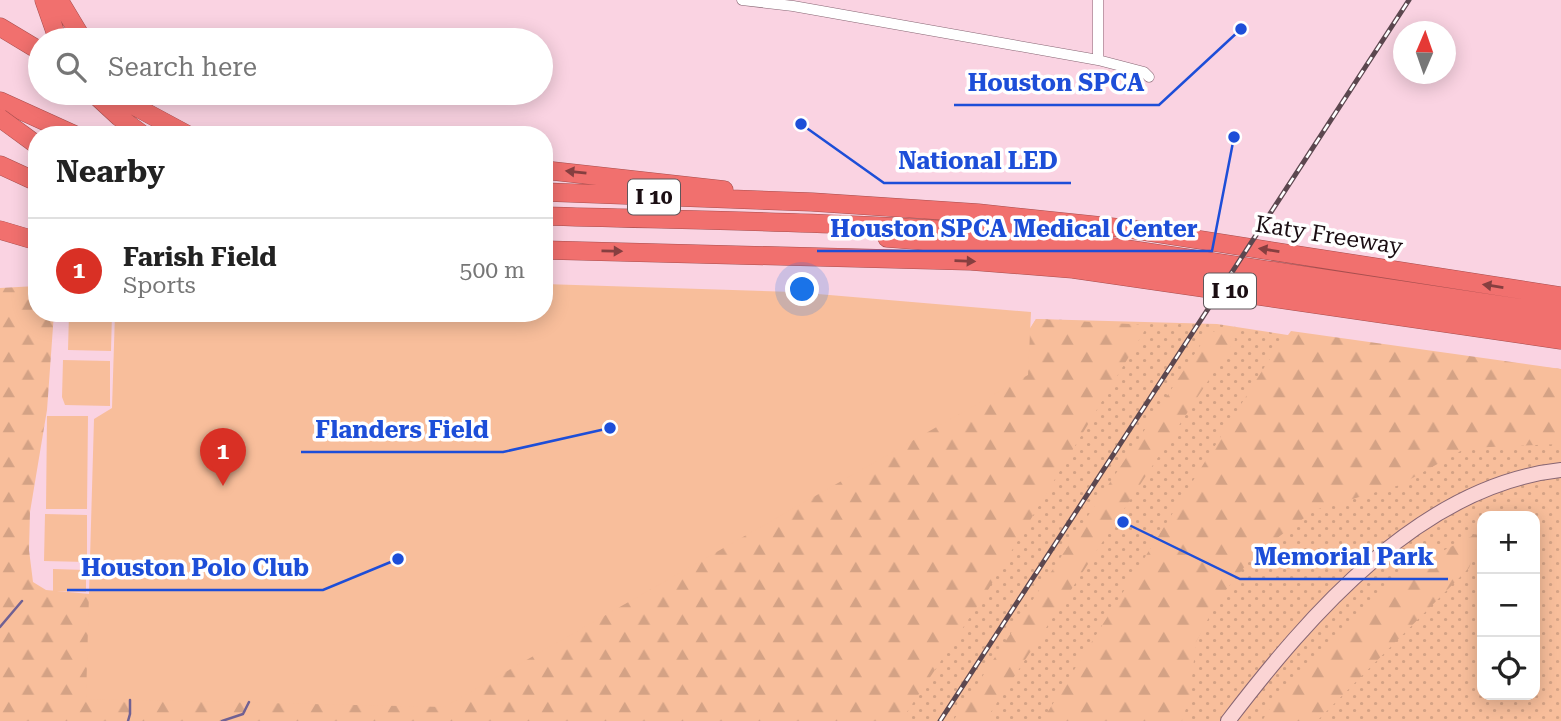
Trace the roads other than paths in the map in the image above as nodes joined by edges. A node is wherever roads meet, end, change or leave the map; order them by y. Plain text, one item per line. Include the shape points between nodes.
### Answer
1 (44, 0) edge
2 (59, 0) edge
3 (742, 0) edge
4 (1098, 0) edge
5 (0, 27) edge
6 (54, 28) edge
7 (76, 28) edge
8 (28, 44) edge
9 (1098, 60) junction
10 (1149, 77) dead end
11 (0, 101) edge
12 (106, 105) edge
13 (133, 105) edge
14 (144, 105) edge
15 (156, 117) junction
16 (0, 119) edge
17 (55, 126) edge
18 (131, 126) edge
19 (172, 126) edge
20 (0, 128) edge
21 (28, 133) edge
22 (28, 139) edge
23 (28, 146) edge
24 (0, 165) edge
25 (553, 171) edge
26 (28, 179) edge
27 (553, 192) edge
28 (764, 201) junction
29 (553, 216) edge
30 (553, 226) edge
31 (0, 230) edge
32 (0, 239) edge
33 (28, 239) edge
34 (28, 245) edge
35 (553, 250) edge
36 (1561, 296) edge
37 (1561, 314) edge
38 (1561, 327) edge
39 (1561, 340) edge
40 (1561, 470) edge
41 (1228, 721) edge

1 - 6 highway
2 - 7 highway
3 - 9 street
4 - 9 street
5 - 8 highway
9 - 10 street
11 - 17 highway
12 - 18 highway
13 - 15 highway
14 - 15 highway
15 - 19 highway
16 - 21 highway
16 - 22 highway, bridge
20 - 23 highway
24 - 26 highway
28 -> 25 highway via 716,188
27 - 28 highway, Katy Freeway / I 10
36 -> 28 highway, Katy Freeway / I 10 via 1130,229 978,213
29 - 37 highway via 983,231
30 - 38 highway via 878,237 1056,253
31 - 33 highway
32 - 34 highway
35 -> 39 highway, I 10 via 1035,265
40 - 41 street via 1481,492 1417,526 1336,597

